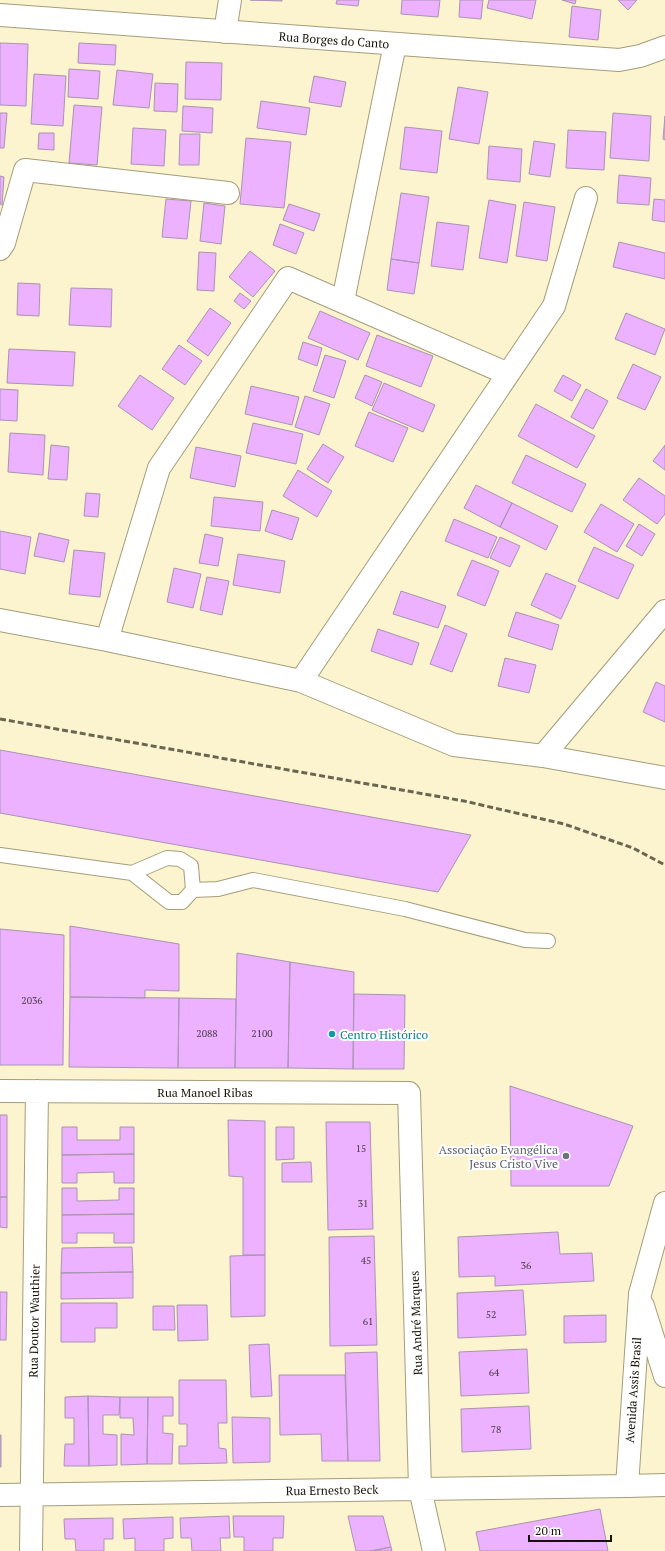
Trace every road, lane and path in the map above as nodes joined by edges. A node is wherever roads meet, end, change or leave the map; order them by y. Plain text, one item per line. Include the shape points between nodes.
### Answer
1 (230, 0) edge
2 (0, 16) edge
3 (225, 32) junction
4 (395, 44) junction
5 (665, 47) edge
6 (228, 193) dead end
7 (586, 198) dead end
8 (0, 248) edge
9 (343, 301) junction
10 (508, 374) junction
11 (665, 611) edge
12 (0, 620) edge
13 (107, 640) junction
14 (301, 681) junction
15 (543, 756) junction
16 (665, 778) edge
17 (0, 855) edge
18 (132, 873) junction
19 (193, 890) junction
20 (548, 941) dead end
21 (0, 1091) edge
22 (37, 1091) junction
23 (409, 1093) joint
24 (665, 1203) edge
25 (640, 1294) junction
26 (665, 1376) edge
27 (665, 1485) edge
28 (626, 1486) junction
29 (420, 1489) junction
30 (0, 1494) edge
31 (32, 1494) junction
32 (31, 1551) edge
33 (434, 1551) edge

1 - 3 street
2 - 3 street, Rua Borges do Canto
3 - 4 street, Rua Borges do Canto
4 - 5 street, Rua Borges do Canto via 619,60
4 - 9 street
6 - 8 street via 25,170 4,243
7 - 10 street via 554,306
9 - 10 street
9 - 13 street via 288,278 159,468
10 - 14 street
11 - 15 street
12 - 13 street
13 - 14 street
14 - 15 street via 454,745
15 - 16 street
17 - 18 lane
18 - 19 lane via 169,902 182,902
18 - 19 lane via 167,858 180,859 191,866
19 - 20 lane via 218,889 253,880 405,909 525,940
21 - 22 street, Rua Manoel Ribas
22 - 23 street, Rua Manoel Ribas
22 - 31 street, Rua Doutor Wauthier
23 - 29 street, Rua André Marques
24 - 25 street, Avenida Assis Brasil
25 - 26 street, Avenida Assis Brasil
25 - 28 street, Avenida Assis Brasil
27 - 28 street, Rua Ernesto Beck
28 - 29 street, Rua Ernesto Beck
29 - 31 street, Rua Ernesto Beck
29 - 33 street, Rua André Marques
30 - 31 street, Rua Ernesto Beck
31 - 32 street, Rua Doutor Wauthier

